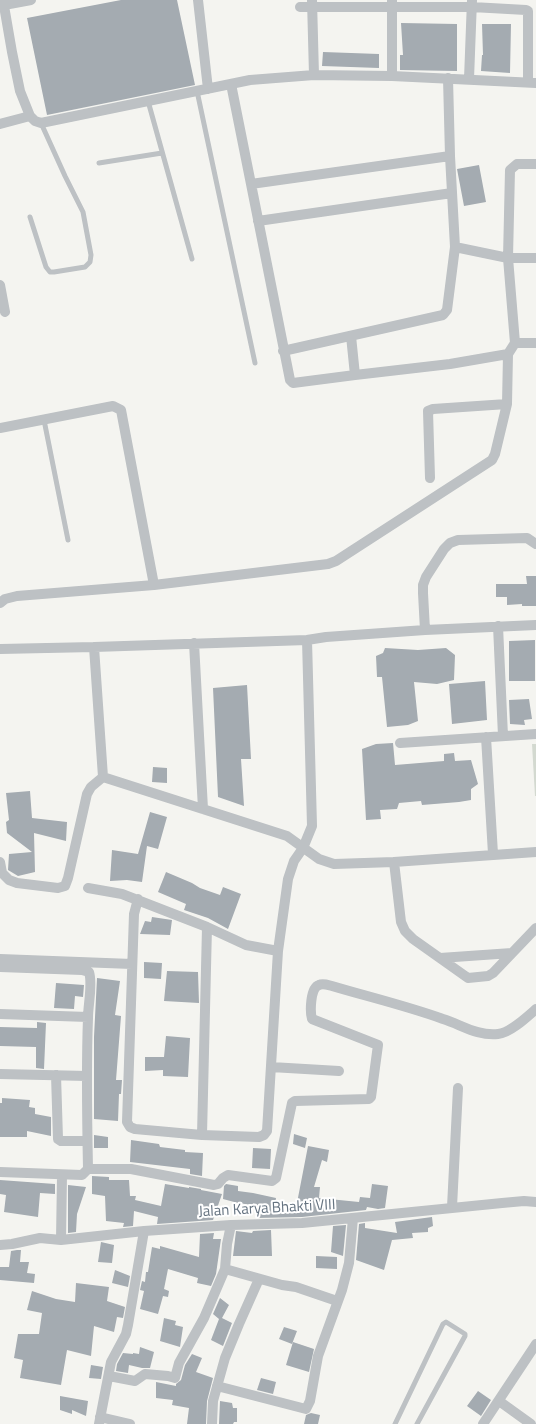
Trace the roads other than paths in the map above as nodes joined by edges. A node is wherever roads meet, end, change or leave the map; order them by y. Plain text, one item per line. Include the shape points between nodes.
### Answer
1 (31, 0) edge
2 (198, 0) edge
3 (4, 3) edge
4 (312, 3) edge
5 (392, 3) edge
6 (472, 4) edge
7 (300, 7) dead end
8 (314, 75) junction
9 (392, 76) junction
10 (448, 78) junction
11 (470, 79) junction
12 (532, 82) edge
13 (231, 84) junction
14 (208, 89) junction
15 (197, 91) junction
16 (148, 101) junction
17 (30, 116) junction
18 (41, 123) junction
19 (0, 124) edge
20 (162, 153) junction
21 (450, 156) junction
22 (99, 163) dead end
23 (536, 164) edge
24 (251, 184) junction
25 (452, 193) junction
26 (30, 217) dead end
27 (258, 221) junction
28 (455, 247) junction
29 (508, 258) junction
30 (536, 258) edge
31 (192, 259) dead end
32 (0, 289) edge
33 (5, 312) dead end
34 (351, 336) junction
35 (515, 342) junction
36 (536, 343) edge
37 (283, 351) junction
38 (508, 354) junction
39 (255, 363) dead end
40 (355, 375) junction
41 (507, 404) junction
42 (44, 420) junction
43 (0, 428) edge
44 (430, 478) dead end
45 (68, 540) dead end
46 (536, 544) edge
47 (154, 585) junction
48 (0, 603) edge
49 (536, 625) edge
50 (498, 626) junction
51 (425, 630) junction
52 (307, 640) junction
53 (194, 643) junction
54 (94, 647) junction
55 (0, 649) edge
56 (536, 734) edge
57 (503, 736) junction
58 (486, 737) junction
59 (400, 743) dead end
60 (103, 777) junction
61 (203, 809) junction
62 (303, 848) junction
63 (536, 852) edge
64 (493, 854) junction
65 (0, 862) edge
66 (394, 862) junction
67 (1, 873) edge
68 (88, 888) dead end
69 (138, 899) junction
70 (207, 927) junction
71 (536, 928) edge
72 (278, 951) junction
73 (512, 953) junction
74 (440, 958) junction
75 (0, 959) edge
76 (132, 964) junction
77 (0, 967) edge
78 (536, 1009) edge
79 (0, 1014) edge
80 (88, 1017) junction
81 (272, 1067) junction
82 (338, 1071) dead end
83 (0, 1074) edge
84 (56, 1075) junction
85 (87, 1076) junction
86 (458, 1088) dead end
87 (202, 1135) junction
88 (87, 1141) junction
89 (88, 1169) junction
90 (0, 1172) edge
91 (62, 1175) junction
92 (536, 1202) edge
93 (452, 1207) junction
94 (353, 1218) junction
95 (231, 1225) junction
96 (144, 1231) junction
97 (61, 1240) junction
98 (0, 1245) edge
99 (225, 1269) junction
100 (259, 1279) junction
101 (337, 1301) junction
102 (536, 1344) edge
103 (109, 1376) junction
104 (217, 1386) junction
105 (499, 1401) junction
106 (100, 1420) edge
107 (130, 1424) edge
108 (212, 1424) edge
109 (394, 1424) edge
110 (417, 1424) edge
111 (483, 1424) edge
112 (531, 1424) edge

1 - 3 street
2 - 14 street
3 - 17 street via 20,91
4 - 5 street
4 - 7 street
4 - 8 street
5 - 6 street
5 - 9 street
6 - 11 street
6 - 12 street via 528,11
8 - 9 street
8 - 13 street
9 - 10 street
10 - 11 street
10 - 21 street
11 - 12 street
13 - 14 street
13 - 24 street
14 - 15 street
15 - 16 street
15 - 39 lane
16 - 18 street
16 - 20 lane
17 - 18 street
17 - 19 street
18 - 26 lane via 83,212 90,262 85,267 50,272 46,267
20 - 22 lane
20 - 31 lane
21 - 24 street
21 - 25 street
23 - 29 street via 517,164 510,170
24 - 27 street
25 - 27 street
25 - 28 street
27 - 37 street
28 - 29 street
28 - 34 street via 447,310 443,315
29 - 30 street
29 - 35 street
32 - 33 street
34 - 37 street
34 - 40 street
35 - 36 street
35 - 38 street
37 - 40 street via 291,382
38 - 40 street via 450,364
38 - 41 street
41 - 44 street via 433,409 428,412
41 - 47 street via 492,460 336,562
42 - 43 street
42 - 45 lane
42 - 47 street via 114,406 121,410
46 - 51 street via 527,538 458,540 450,543 423,585
47 - 48 street via 17,596
49 - 50 street
50 - 51 street
50 - 57 street
51 - 52 street
52 - 53 street
52 - 62 street via 312,826
53 - 54 street
53 - 61 street
54 - 55 street
54 - 60 street
56 - 57 street
57 - 58 street
58 - 59 street
58 - 64 street
60 - 61 street
60 - 67 street via 87,794 65,886 58,888 17,883
61 - 62 street via 287,836
62 - 66 street via 319,859 334,864
62 - 72 street via 294,861 288,879
63 - 64 street
64 - 66 street
65 - 67 street
66 - 74 street via 401,922 405,931
68 - 69 street
69 - 70 street
69 - 76 street via 134,914
70 - 72 street via 246,945
70 - 87 street
71 - 73 street
72 - 81 street
73 - 74 street
73 - 74 street via 488,976 468,978
75 - 76 street
76 - 87 street via 127,1122 135,1130
77 - 80 street via 89,972
78 - 89 street via 506,1033 478,1033 444,1019 332,986 318,985 313,992 312,1019 378,1045 371,1097 292,1103 275,1180 228,1175 214,1185 130,1169
79 - 80 street
80 - 85 street
81 - 82 street
81 - 87 street via 267,1131 264,1135
83 - 84 street
84 - 85 street
84 - 88 street via 58,1139 61,1142
85 - 88 street
86 - 93 street
88 - 89 street
89 - 91 street via 82,1175
90 - 91 street
91 - 97 street
92 - 93 street, Jalan Karya Bhakti VIII
93 - 94 street, Jalan Karya Bhakti VIII
94 - 95 street, Jalan Karya Bhakti VIII via 302,1223
94 - 101 street via 349,1263
95 - 96 street, Jalan Karya Bhakti VIII
95 - 99 street
96 - 97 street, Jalan Karya Bhakti VIII
96 - 103 street via 126,1334 110,1362
97 - 98 street, Jalan Karya Bhakti VIII via 40,1238
99 - 100 street
99 - 103 street via 204,1318 179,1363 176,1378 145,1374 136,1381
100 - 101 street via 296,1287
100 - 104 street via 228,1349
101 - 104 street via 318,1356 310,1401 306,1409
102 - 105 street
103 - 106 street
104 - 108 street via 213,1401
105 - 111 street
105 - 112 street
106 - 107 street
109 - 110 lane via 446,1322 465,1336

